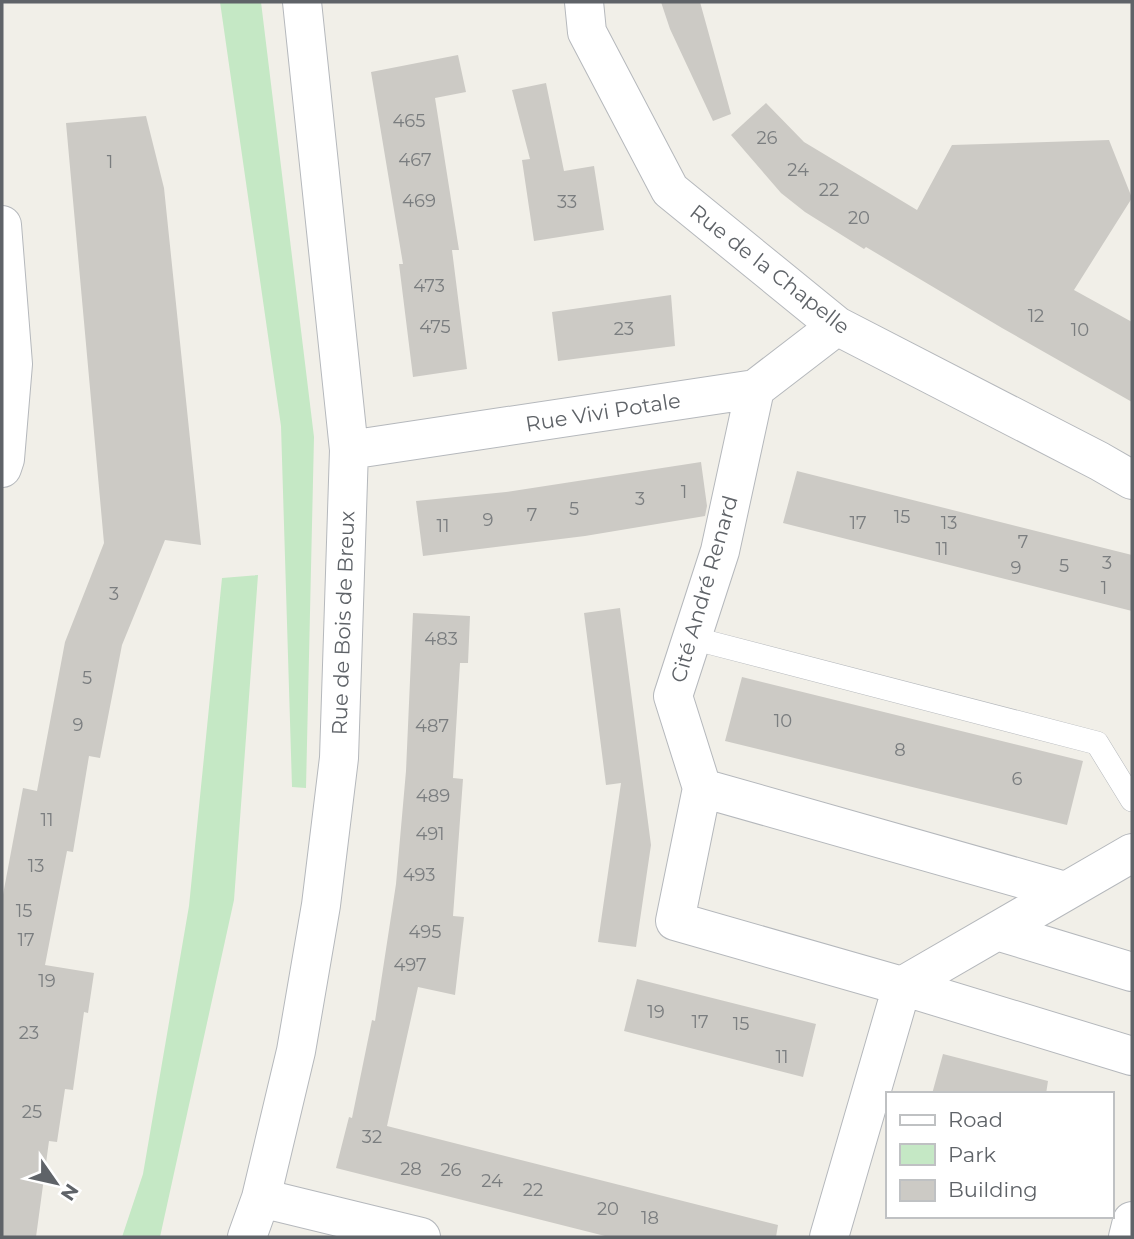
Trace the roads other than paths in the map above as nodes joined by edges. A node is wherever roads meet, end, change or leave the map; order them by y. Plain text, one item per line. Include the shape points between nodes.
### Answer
1 (302, 2) edge
2 (584, 2) edge
3 (2, 225) edge
4 (837, 326) junction
5 (755, 389) junction
6 (349, 450) junction
7 (2, 468) edge
8 (1132, 481) edge
9 (692, 638) junction
10 (702, 788) junction
11 (1132, 800) edge
12 (1132, 853) edge
13 (1065, 891) junction
14 (997, 931) junction
15 (1132, 972) edge
16 (902, 986) junction
17 (1132, 1056) edge
18 (261, 1198) junction
19 (1132, 1221) edge
20 (247, 1237) edge
21 (421, 1237) edge
22 (829, 1237) edge
23 (1128, 1237) edge

1 - 6 street, Rue de Bois de Breux
2 - 4 street, Rue de la Chapelle via 587,32 670,190
3 - 7 street via 13,363
4 - 5 street, Rue Vivi Potale
4 - 8 street, Rue de la Chapelle
5 - 6 street, Rue Vivi Potale
5 - 9 street, Cité André Renard via 720,551
6 - 18 street, Rue de Bois de Breux via 339,758 321,905 296,1051
9 - 10 street, Cité André Renard via 673,696
9 - 11 lane via 1097,743
10 - 13 street
10 - 16 street, Cité André Renard via 675,921
12 - 13 street
13 - 14 street
14 - 15 street
14 - 16 street
16 - 17 street, Cité André Renard
16 - 22 street
18 - 20 street, Rue de Bois de Breux
18 - 21 street
19 - 23 street

